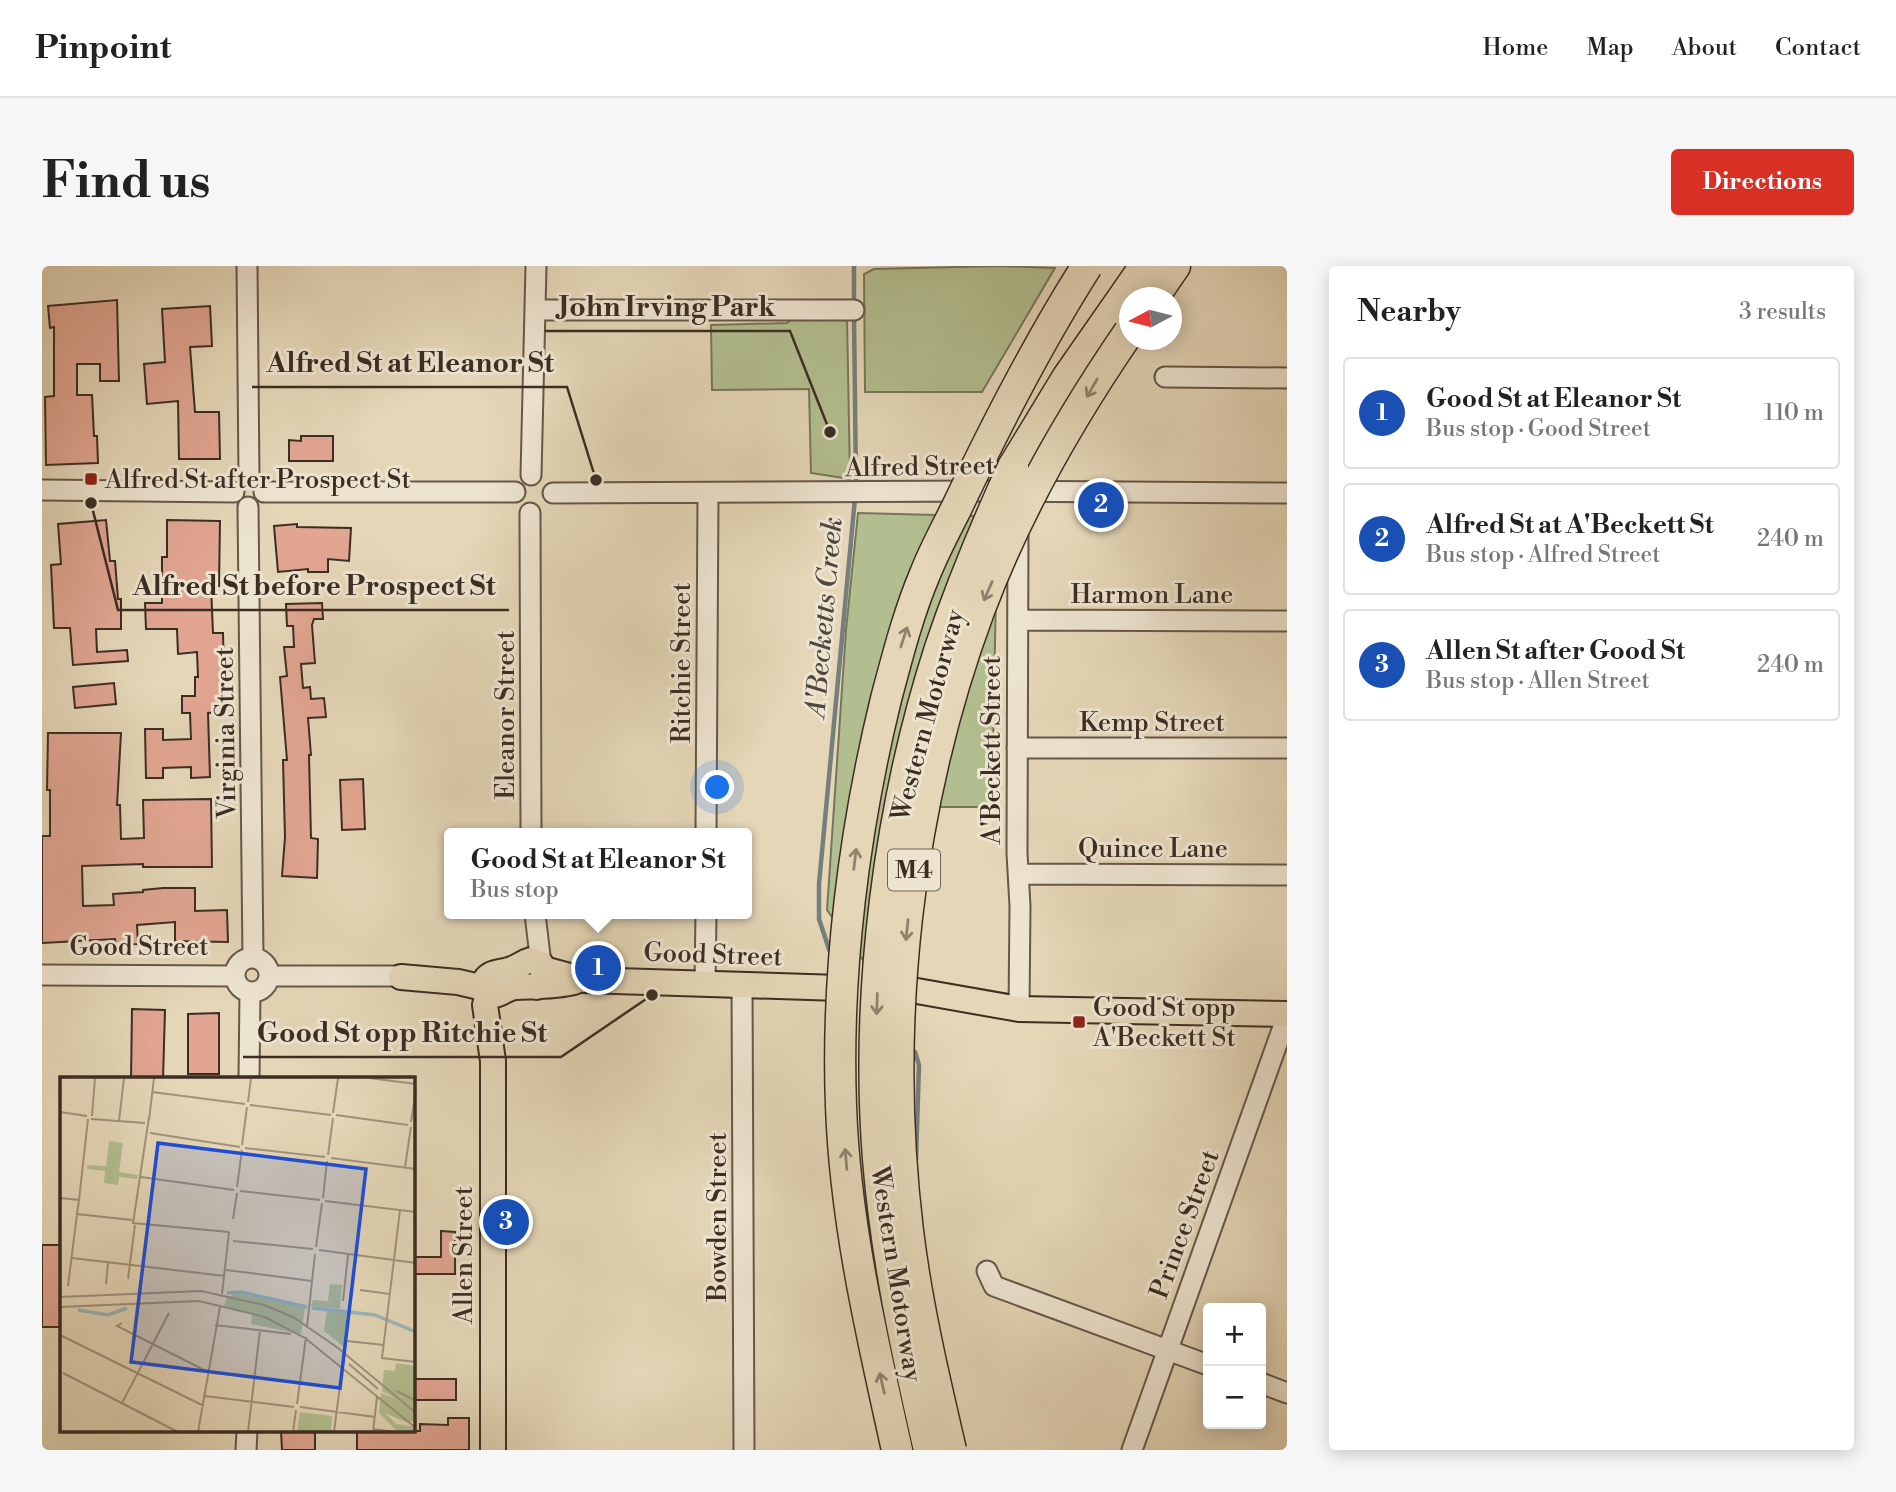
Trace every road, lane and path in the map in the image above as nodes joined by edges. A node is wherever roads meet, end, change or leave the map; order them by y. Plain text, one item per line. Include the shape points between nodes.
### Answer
1 (247, 266) edge
2 (536, 266) edge
3 (1068, 266) edge
4 (1087, 266) edge
5 (1126, 266) edge
6 (1145, 266) edge
7 (1175, 266) edge
8 (1161, 287) edge
9 (536, 310) junction
10 (854, 310) dead end
11 (1119, 346) edge
12 (1165, 377) dead end
13 (1287, 378) edge
14 (531, 475) junction
15 (249, 477) junction
16 (1016, 479) junction
17 (42, 490) edge
18 (234, 492) junction
19 (264, 492) junction
20 (515, 492) junction
21 (553, 493) junction
22 (1287, 493) edge
23 (708, 494) junction
24 (248, 507) junction
25 (530, 513) junction
26 (924, 576) junction
27 (1018, 620) junction
28 (1287, 621) edge
29 (1017, 748) junction
30 (1287, 748) edge
31 (531, 828) edge
32 (706, 828) edge
33 (1019, 874) junction
34 (1287, 875) edge
35 (528, 919) edge
36 (535, 919) edge
37 (706, 919) edge
38 (253, 958) junction
39 (536, 971) junction
40 (42, 975) edge
41 (235, 976) junction
42 (269, 976) junction
43 (401, 977) joint
44 (705, 982) junction
45 (742, 984) junction
46 (493, 987) junction
47 (840, 988) dead end
48 (250, 992) junction
49 (917, 992) dead end
50 (1019, 1009) junction
51 (1287, 1015) edge
52 (250, 1077) edge
53 (987, 1284) dead end
54 (1167, 1350) junction
55 (1203, 1363) edge
56 (1266, 1385) edge
57 (1287, 1393) edge
58 (247, 1432) edge
59 (246, 1450) edge
60 (493, 1450) edge
61 (744, 1450) edge
62 (897, 1450) edge
63 (929, 1450) edge
64 (951, 1450) edge
65 (1132, 1450) edge

1 - 15 street
2 - 9 street
3 - 26 highway, bridge via 958,488
4 - 26 highway, Western Motorway / M4, bridge via 979,458
5 - 16 highway, Western Motorway / M4 via 1047,396
6 - 16 highway via 1067,378
7 - 8 highway
9 - 10 street
9 - 14 street
11 -> 64 highway, Western Motorway / M4, bridge via 1032,492 980,610 942,732 916,856 902,978 899,1110 908,1230
12 - 13 street
14 - 20 street via 518,483
14 - 21 street via 544,477
15 - 18 street via 240,480
15 - 19 street via 262,483
16 - 22 street, Alfred Street
16 - 23 street, Alfred Street via 882,493
16 - 27 street, A'Beckett Street
16 -> 63 highway, Western Motorway / M4, bridge via 973,557 940,649 890,857 879,965 878,1157 895,1293
17 - 18 street
18 - 24 street via 238,502
19 - 20 street
19 - 24 street via 259,503
20 - 25 street via 517,503
21 - 23 street, Alfred Street
21 - 25 street via 546,508
23 - 32 street, Ritchie Street
24 - 38 street, Virginia Street
25 - 31 street, Eleanor Street
62 -> 26 highway, Western Motorway / M4, bridge via 857,1259 841,1108 841,1040 855,853 877,735
27 - 28 street, Harmon Lane
27 - 29 street, A'Beckett Street
29 - 30 street, Kemp Street
29 - 33 street, A'Beckett Street
33 - 34 street, Quince Lane
33 - 50 street, A'Beckett Street
35 - 39 street via 525,950
36 - 39 street
37 - 44 street
38 - 41 street via 238,965
38 - 42 street via 266,966
39 - 44 main road, Good Street via 584,980
39 - 46 main road, Good Street via 517,987
40 - 41 street, Good Street
41 - 48 street via 240,987
42 - 43 street
42 - 48 street via 265,986
43 - 46 main road, Good Street
44 - 45 main road, Good Street
45 - 47 main road, Good Street
45 - 61 street, Bowden Street
46 - 60 main road, Allen Street via 498,1020 493,1061
48 - 52 street
49 - 50 main road
50 - 51 main road
51 - 54 street, Prince Street
53 - 54 street
54 - 55 street
54 - 65 street, Prince Street
56 - 57 street
58 - 59 street

